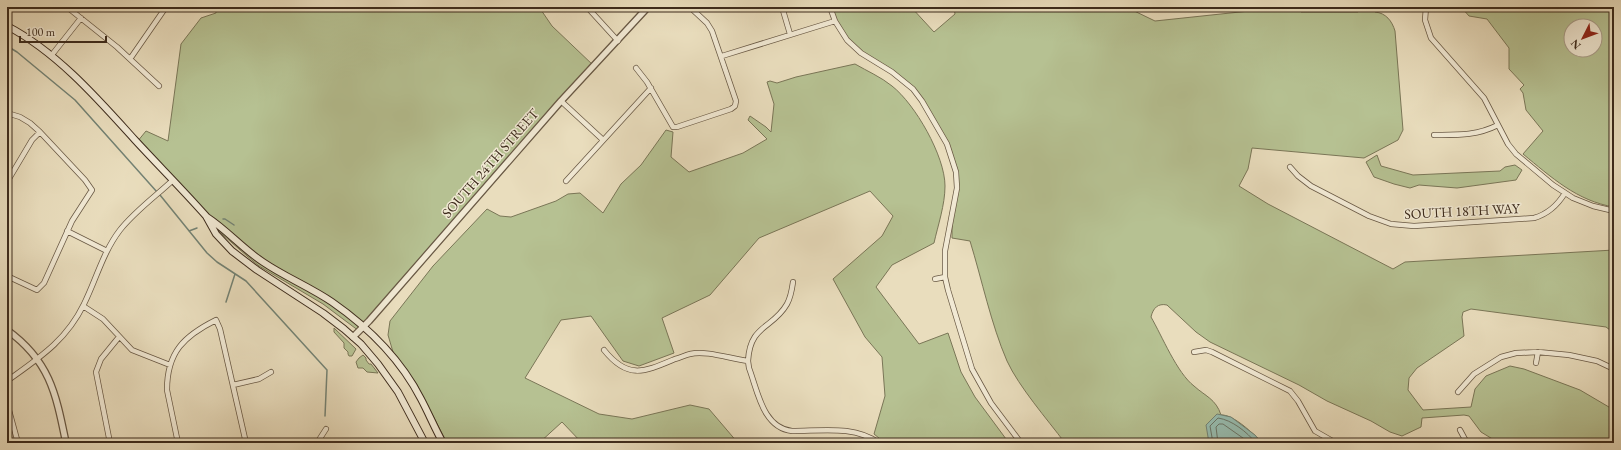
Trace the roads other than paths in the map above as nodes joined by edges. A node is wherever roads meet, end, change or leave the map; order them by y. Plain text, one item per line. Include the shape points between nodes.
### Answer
1 (67, 7) edge
2 (166, 7) edge
3 (587, 7) edge
4 (648, 7) edge
5 (782, 7) edge
6 (830, 7) edge
7 (1426, 7) edge
8 (692, 9) dead end
9 (81, 18) junction
10 (835, 20) junction
11 (7, 26) edge
12 (790, 34) junction
13 (618, 40) junction
14 (51, 56) junction
15 (722, 56) junction
16 (130, 59) junction
17 (636, 68) dead end
18 (159, 86) dead end
19 (651, 88) junction
20 (561, 101) junction
21 (7, 113) edge
22 (1498, 126) junction
23 (40, 132) junction
24 (1434, 135) dead end
25 (602, 139) junction
26 (1290, 167) dead end
27 (173, 180) junction
28 (566, 181) dead end
29 (7, 182) edge
30 (1565, 193) junction
31 (1614, 211) edge
32 (206, 216) junction
33 (67, 231) junction
34 (108, 251) junction
35 (7, 276) edge
36 (945, 277) junction
37 (935, 279) dead end
38 (793, 282) dead end
39 (83, 306) junction
40 (363, 327) junction
41 (7, 330) edge
42 (119, 337) junction
43 (353, 337) junction
44 (604, 350) dead end
45 (1194, 352) dead end
46 (1498, 352) dead end
47 (1538, 352) junction
48 (1501, 357) junction
49 (37, 359) junction
50 (748, 361) junction
51 (1536, 363) dead end
52 (170, 365) junction
53 (1614, 368) edge
54 (272, 372) dead end
55 (7, 381) edge
56 (233, 385) junction
57 (1458, 392) dead end
58 (7, 403) edge
59 (10, 419) edge
60 (326, 429) dead end
61 (1460, 430) dead end
62 (18, 443) edge
63 (66, 443) edge
64 (110, 443) edge
65 (178, 443) edge
66 (246, 443) edge
67 (317, 443) edge
68 (425, 443) edge
69 (443, 443) edge
70 (879, 443) edge
71 (1021, 443) edge
72 (1336, 443) edge
73 (1467, 443) edge

1 - 9 street
2 - 16 street
3 - 13 street
4 - 13 street, SOUTH 24TH STREET
5 - 12 street
6 - 10 street
7 - 22 street via 1426,20 1431,38 1484,98
8 - 15 street via 707,23
9 - 14 street
9 - 16 street
10 - 12 street
10 - 36 street via 847,40 861,53 892,72 912,89 947,144 956,172 957,188 946,237
11 - 14 main road
12 - 15 street
13 - 20 street, SOUTH 24TH STREET
14 - 27 main road via 84,84
15 - 19 street via 736,101 731,109 673,127
16 - 18 street
17 - 19 street
19 - 25 street
20 - 25 street
20 - 40 street, SOUTH 24TH STREET
21 - 23 street via 20,117
22 - 24 street via 1473,135
22 - 30 street via 1516,154
23 - 29 street via 32,140
23 - 33 street via 92,190
25 - 28 street
26 - 30 street, SOUTH 18TH WAY via 1311,186 1377,219 1399,225 1534,218 1550,211
27 - 32 main road
27 - 34 street via 120,230
30 - 31 street via 1593,206
32 - 40 main road via 250,253 330,301
32 - 43 main road via 216,234 232,251
33 - 34 street
33 - 35 street via 44,283 37,290
34 - 39 street
36 - 37 street
36 - 71 street via 972,369 991,403
38 - 50 street via 788,304 751,342
39 - 42 street via 103,319
39 - 49 street via 64,336 53,348
40 - 43 street, SOUTH 24TH STREET
40 - 69 main road via 390,353 407,376
41 - 49 street via 24,343
42 - 52 street via 136,352
42 - 64 street via 101,359 96,372
43 - 68 main road via 390,379
44 - 50 street via 613,362 639,371 699,353
45 - 72 street via 1212,352 1290,391 1315,431
46 - 48 street
47 - 48 street
47 - 51 street
47 - 53 street via 1568,354
48 - 57 street via 1474,374
49 - 55 street
49 - 63 street via 54,388
50 - 70 street via 765,412 770,421 779,428 785,431 852,431
52 - 56 street via 181,343 198,329 216,320
52 - 65 street via 167,390
54 - 56 street via 259,379
56 - 66 street
58 - 59 street
59 - 62 street
60 - 67 street
61 - 73 street

